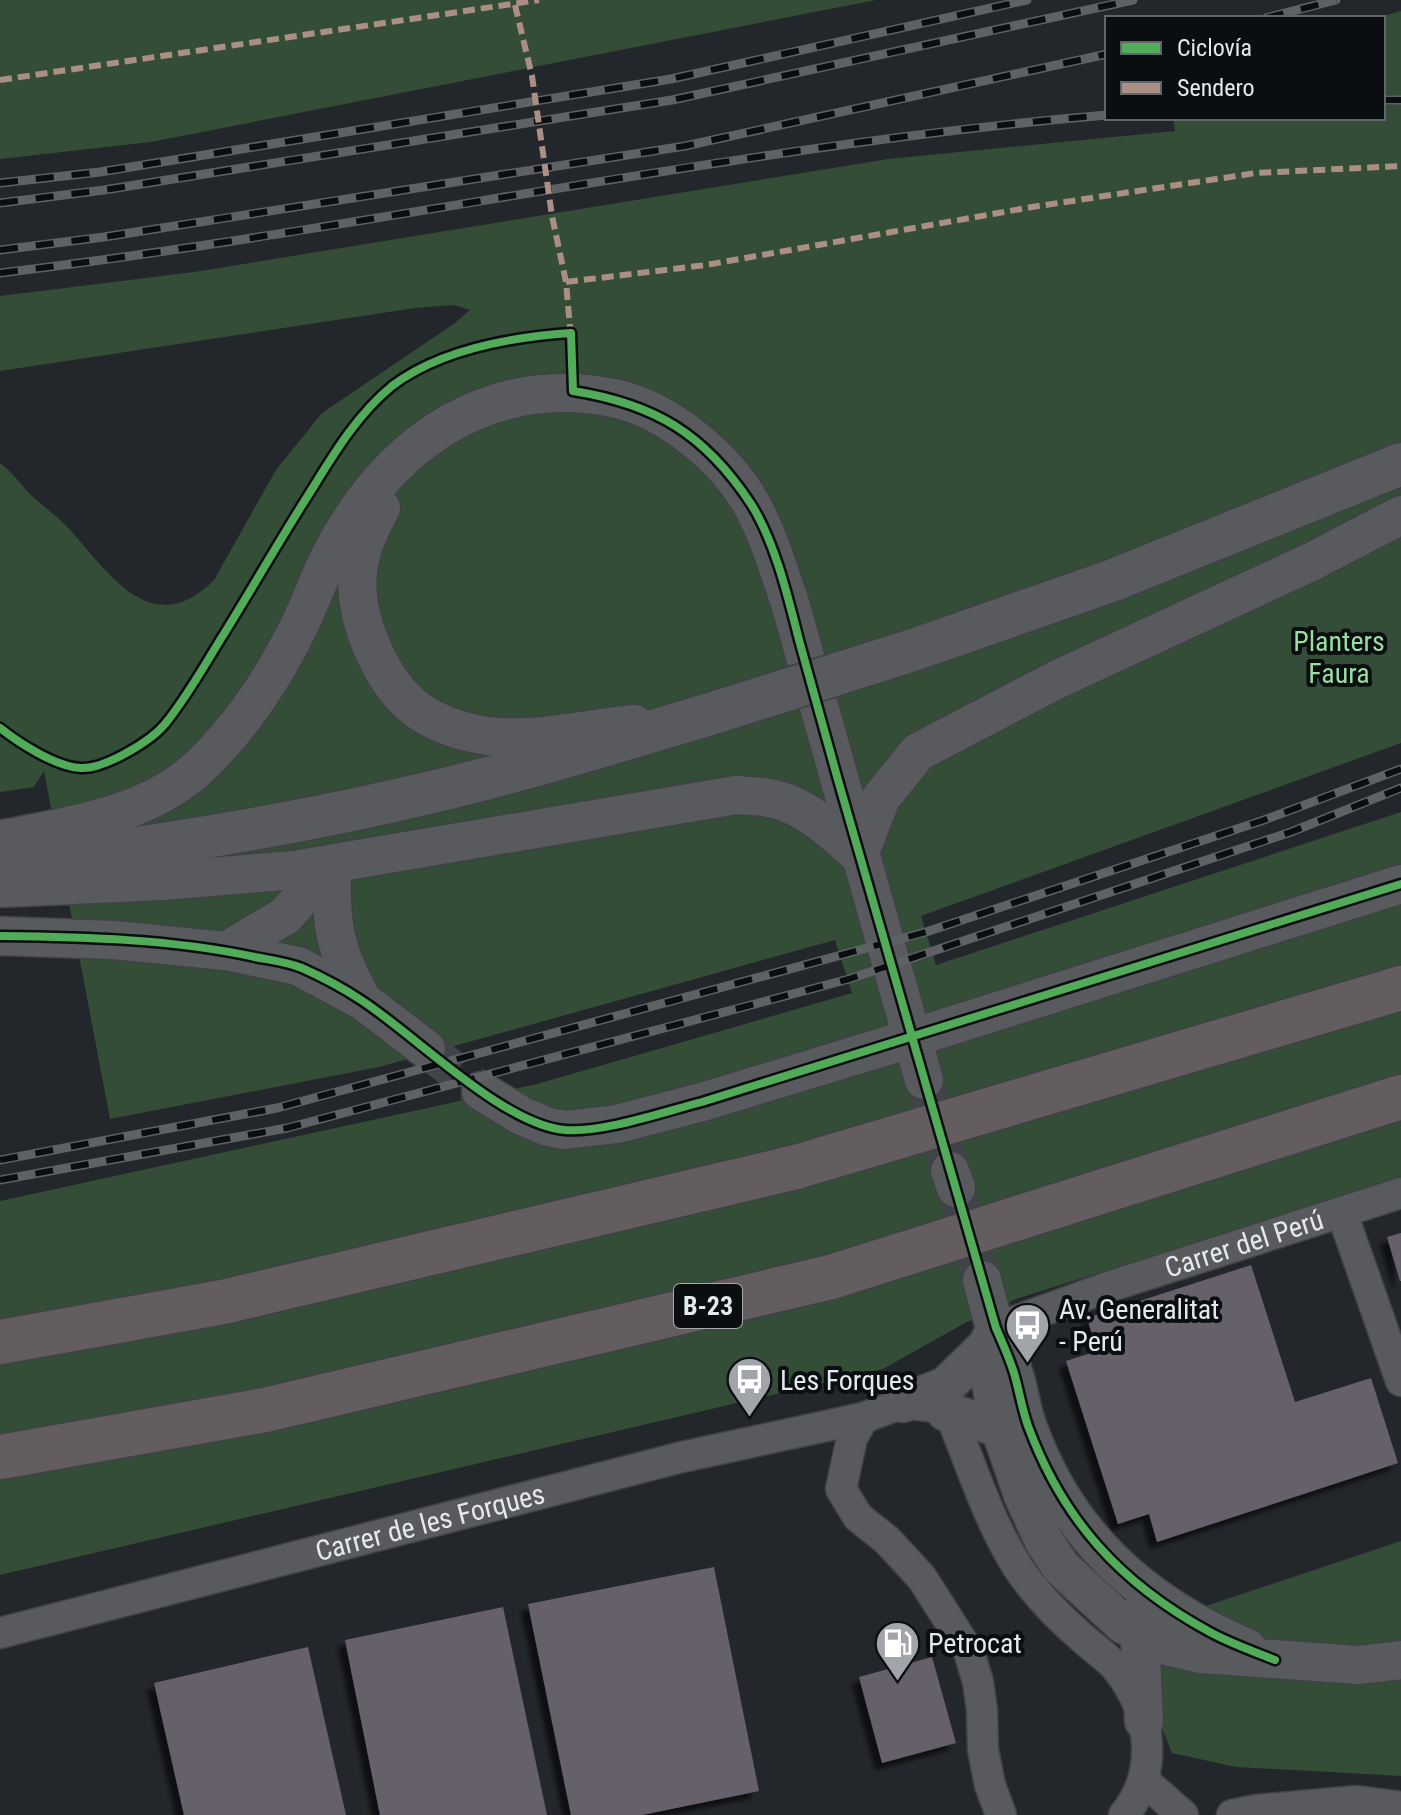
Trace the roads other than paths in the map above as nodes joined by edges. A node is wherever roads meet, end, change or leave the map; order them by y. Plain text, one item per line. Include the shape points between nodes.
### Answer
1 (417, 447) junction
2 (1401, 464) edge
3 (1401, 515) edge
4 (707, 715) junction
5 (0, 840) edge
6 (859, 855) junction
7 (332, 864) junction
8 (0, 866) edge
9 (1401, 884) edge
10 (0, 888) edge
11 (0, 936) edge
12 (226, 951) junction
13 (1401, 988) edge
14 (363, 1001) junction
15 (912, 1038) junction
16 (426, 1049) tunnel mouth
17 (924, 1080) tunnel mouth
18 (481, 1091) tunnel mouth
19 (1401, 1097) edge
20 (1401, 1193) edge
21 (1342, 1213) junction
22 (982, 1280) tunnel mouth
23 (991, 1337) junction
24 (0, 1342) edge
25 (1401, 1381) edge
26 (903, 1403) junction
27 (946, 1412) junction
28 (863, 1418) junction
29 (1000, 1428) junction
30 (0, 1457) edge
31 (1074, 1519) junction
32 (1131, 1580) junction
33 (0, 1633) edge
34 (1141, 1635) junction
35 (1201, 1654) junction
36 (1275, 1660) junction
37 (1401, 1660) edge
38 (1144, 1721) junction
39 (1144, 1781) junction
40 (1401, 1807) edge
41 (1001, 1815) edge
42 (1124, 1815) edge
43 (1181, 1815) edge
44 (1232, 1815) edge

1 - 4 street via 364,541 358,603 385,674 418,710 477,734 512,736
1 - 5 street via 370,492 336,545 300,625 255,705 218,749 172,787 118,814
1 - 6 street via 470,412 510,398 573,391 623,400 654,413 719,462 752,506 773,553
2 - 4 main road, bridge via 1111,581
3 - 6 street via 918,752 881,798
4 - 8 main road via 429,793 211,836
6 - 7 street via 792,805 736,795
6 - 15 street
7 - 10 street via 163,881
7 - 12 street via 285,916
7 - 14 street via 334,936
9 - 15 street
11 - 12 street
12 - 14 street via 298,966
13 - 24 highway via 796,1167 223,1302
14 - 16 street
15 - 17 street
15 - 18 street via 702,1102 581,1129 548,1127
19 - 30 highway, B-23 via 831,1277 265,1410
20 - 21 street, Carrer del Perú
21 - 23 street, Carrer del Perú via 1108,1287
21 - 25 street
22 - 23 street
23 - 26 street via 946,1386
23 - 29 street via 991,1383
23 - 31 street via 1013,1369 1027,1424
26 - 27 street
26 - 28 street, Carrer de les Forques
27 - 29 street
27 - 38 street via 1017,1566 1047,1605 1117,1669
28 - 33 street, Carrer de les Forques via 668,1461
28 - 41 street via 852,1438 841,1489 858,1517 922,1578 969,1652 982,1710 983,1750
29 - 31 street via 1017,1437 1057,1511
29 - 34 street via 1023,1495 1061,1567
31 - 32 street
32 - 34 street
32 - 36 street via 1210,1632
34 - 35 street
34 - 38 street
35 - 36 street
35 - 38 street via 1175,1676
36 - 37 street via 1359,1665
38 - 39 street via 1149,1755
39 - 42 street
39 - 43 street
40 - 44 street via 1357,1801

